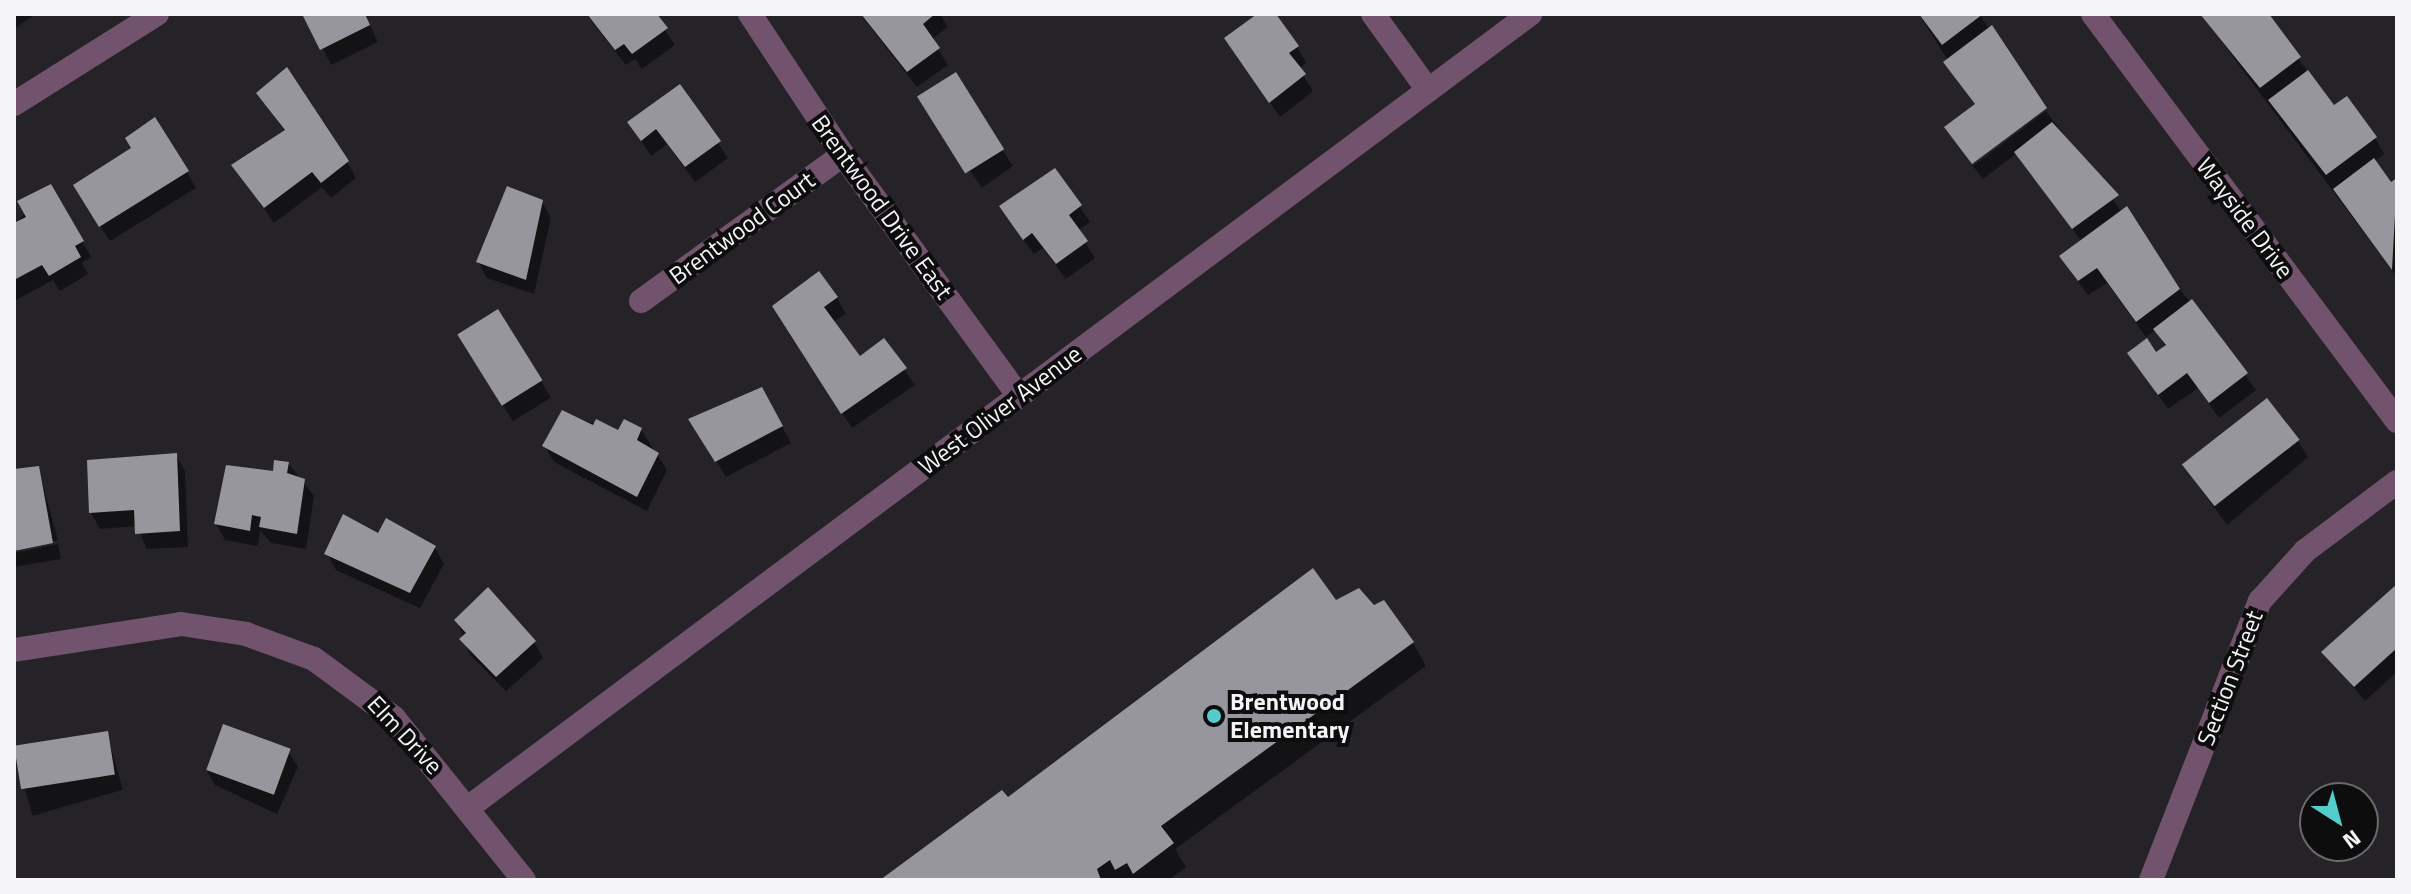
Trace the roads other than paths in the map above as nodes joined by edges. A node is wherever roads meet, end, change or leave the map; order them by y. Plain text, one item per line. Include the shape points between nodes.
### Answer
1 (157, 14) edge
2 (750, 14) edge
3 (1373, 14) edge
4 (1530, 14) edge
5 (2093, 14) edge
6 (1428, 90) junction
7 (14, 104) edge
8 (843, 155) junction
9 (641, 301) dead end
10 (1019, 396) junction
11 (2397, 421) edge
12 (2397, 482) edge
13 (14, 650) edge
14 (469, 807) junction
15 (524, 880) edge
16 (2151, 880) edge

1 - 7 street
2 - 8 street, Brentwood Drive East
3 - 6 street
4 - 6 street, West Oliver Avenue
5 - 11 street, Wayside Drive
6 - 10 street, West Oliver Avenue
8 - 9 street, Brentwood Court
8 - 10 street, Brentwood Drive East
10 - 14 street, West Oliver Avenue
12 - 16 street, Section Street via 2305,551 2260,601
13 - 14 street, Elm Drive via 181,624 283,646 375,699
14 - 15 street, Elm Drive

